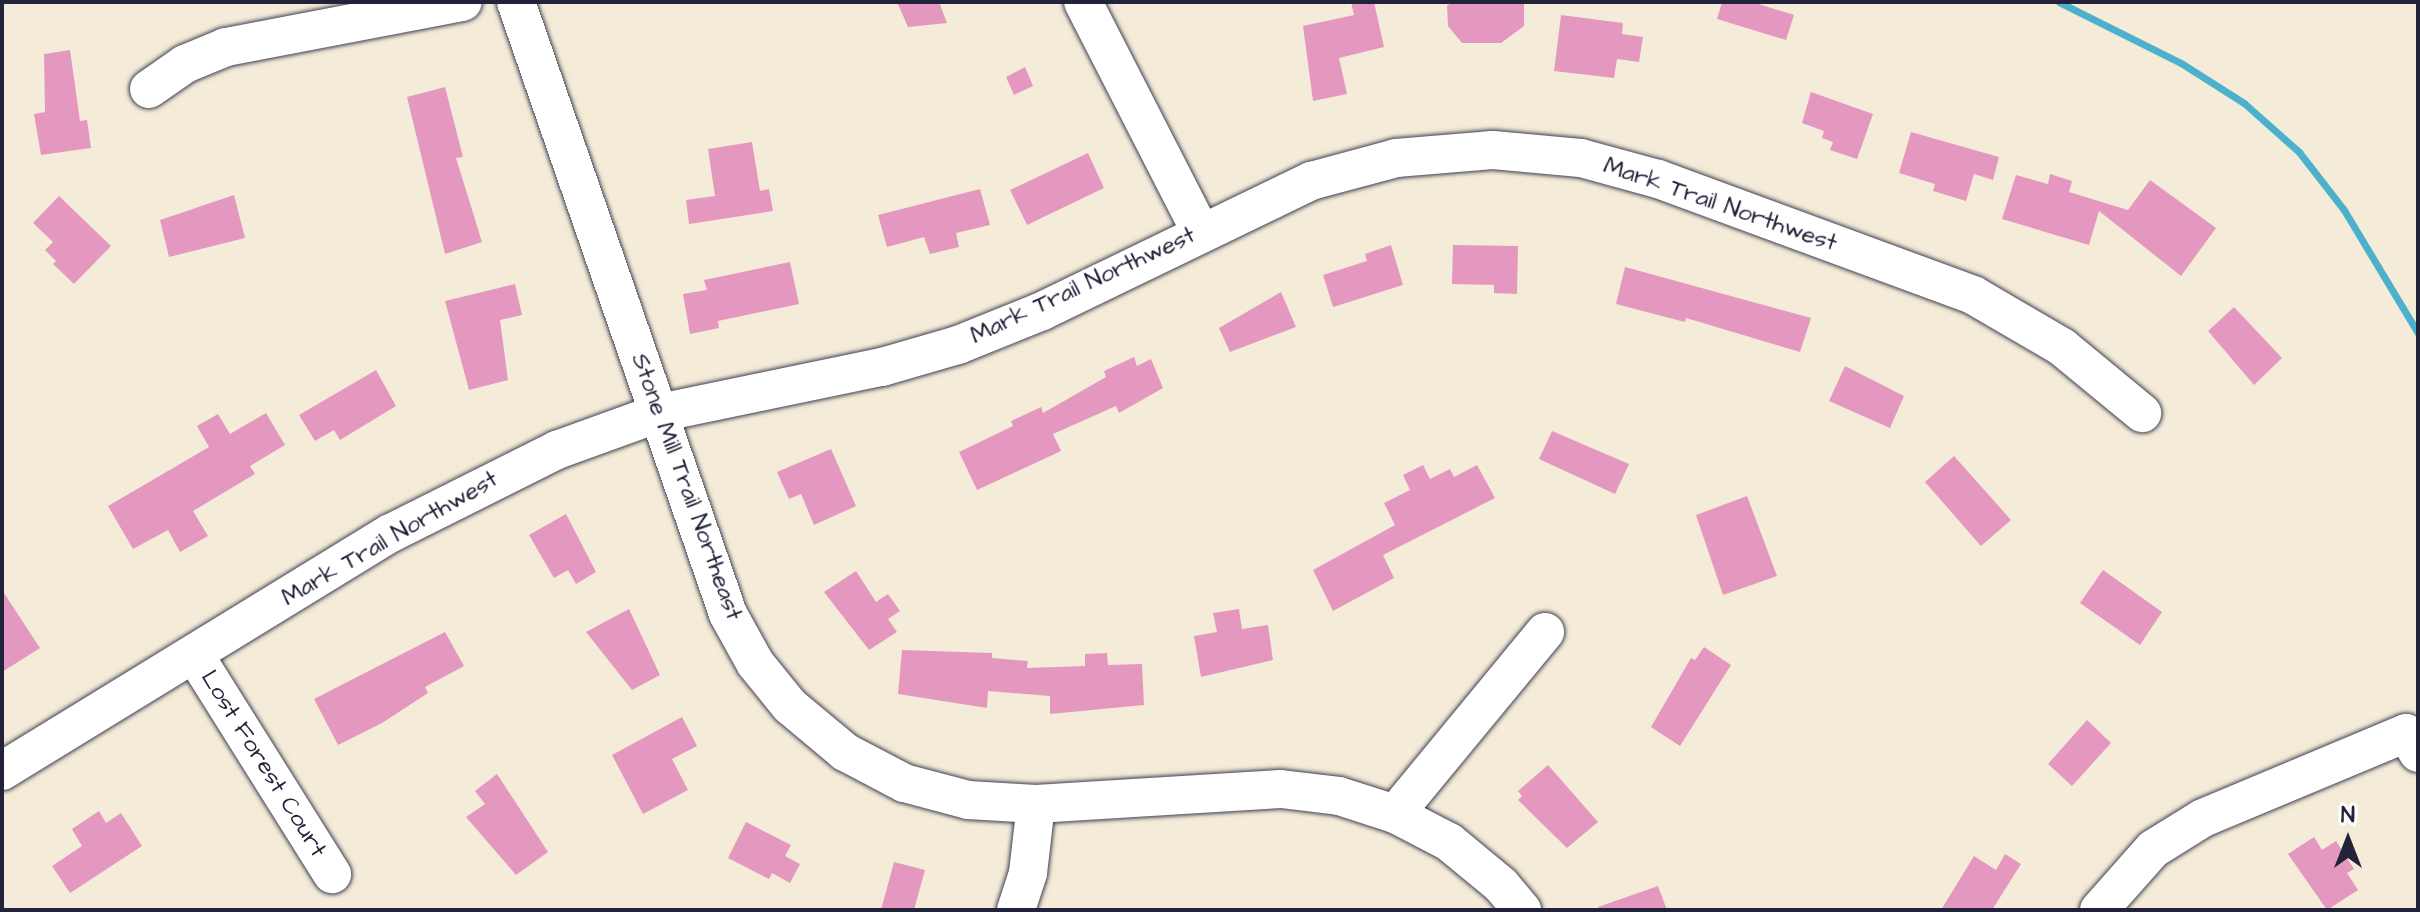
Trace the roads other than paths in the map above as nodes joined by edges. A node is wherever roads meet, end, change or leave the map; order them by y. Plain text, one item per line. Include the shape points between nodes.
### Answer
1 (463, 2) edge
2 (516, 2) edge
3 (1083, 2) edge
4 (149, 89) dead end
5 (1200, 231) junction
6 (659, 413) junction
7 (2142, 413) dead end
8 (1545, 632) dead end
9 (194, 654) junction
10 (2418, 753) edge
11 (2, 771) edge
12 (1036, 804) junction
13 (1395, 814) junction
14 (332, 874) dead end
15 (1016, 910) edge
16 (1522, 910) edge
17 (2099, 910) edge

1 - 4 street via 226,47 185,64
2 - 6 street, Stone Mill Trail Northeast
3 - 5 street
5 - 6 street, Mark Trail Northwest via 1042,311 958,345 882,367
5 - 7 street, Mark Trail Northwest via 1311,181 1396,158 1493,150 1581,158 1658,179 1973,295 2062,347
6 - 9 street, Mark Trail Northwest via 557,450 459,495
6 - 12 street, Stone Mill Trail Northeast via 728,614 755,663 790,706 845,752 904,783 968,800
8 - 13 street
9 - 11 street, Mark Trail Northwest
9 - 14 street, Lost Forest Court
10 - 17 street via 2406,733 2203,818 2153,849
12 - 13 street, Stone Mill Trail Northeast via 1281,789 1339,796
12 - 15 street via 1028,873
13 - 16 street, Stone Mill Trail Northeast via 1449,842

